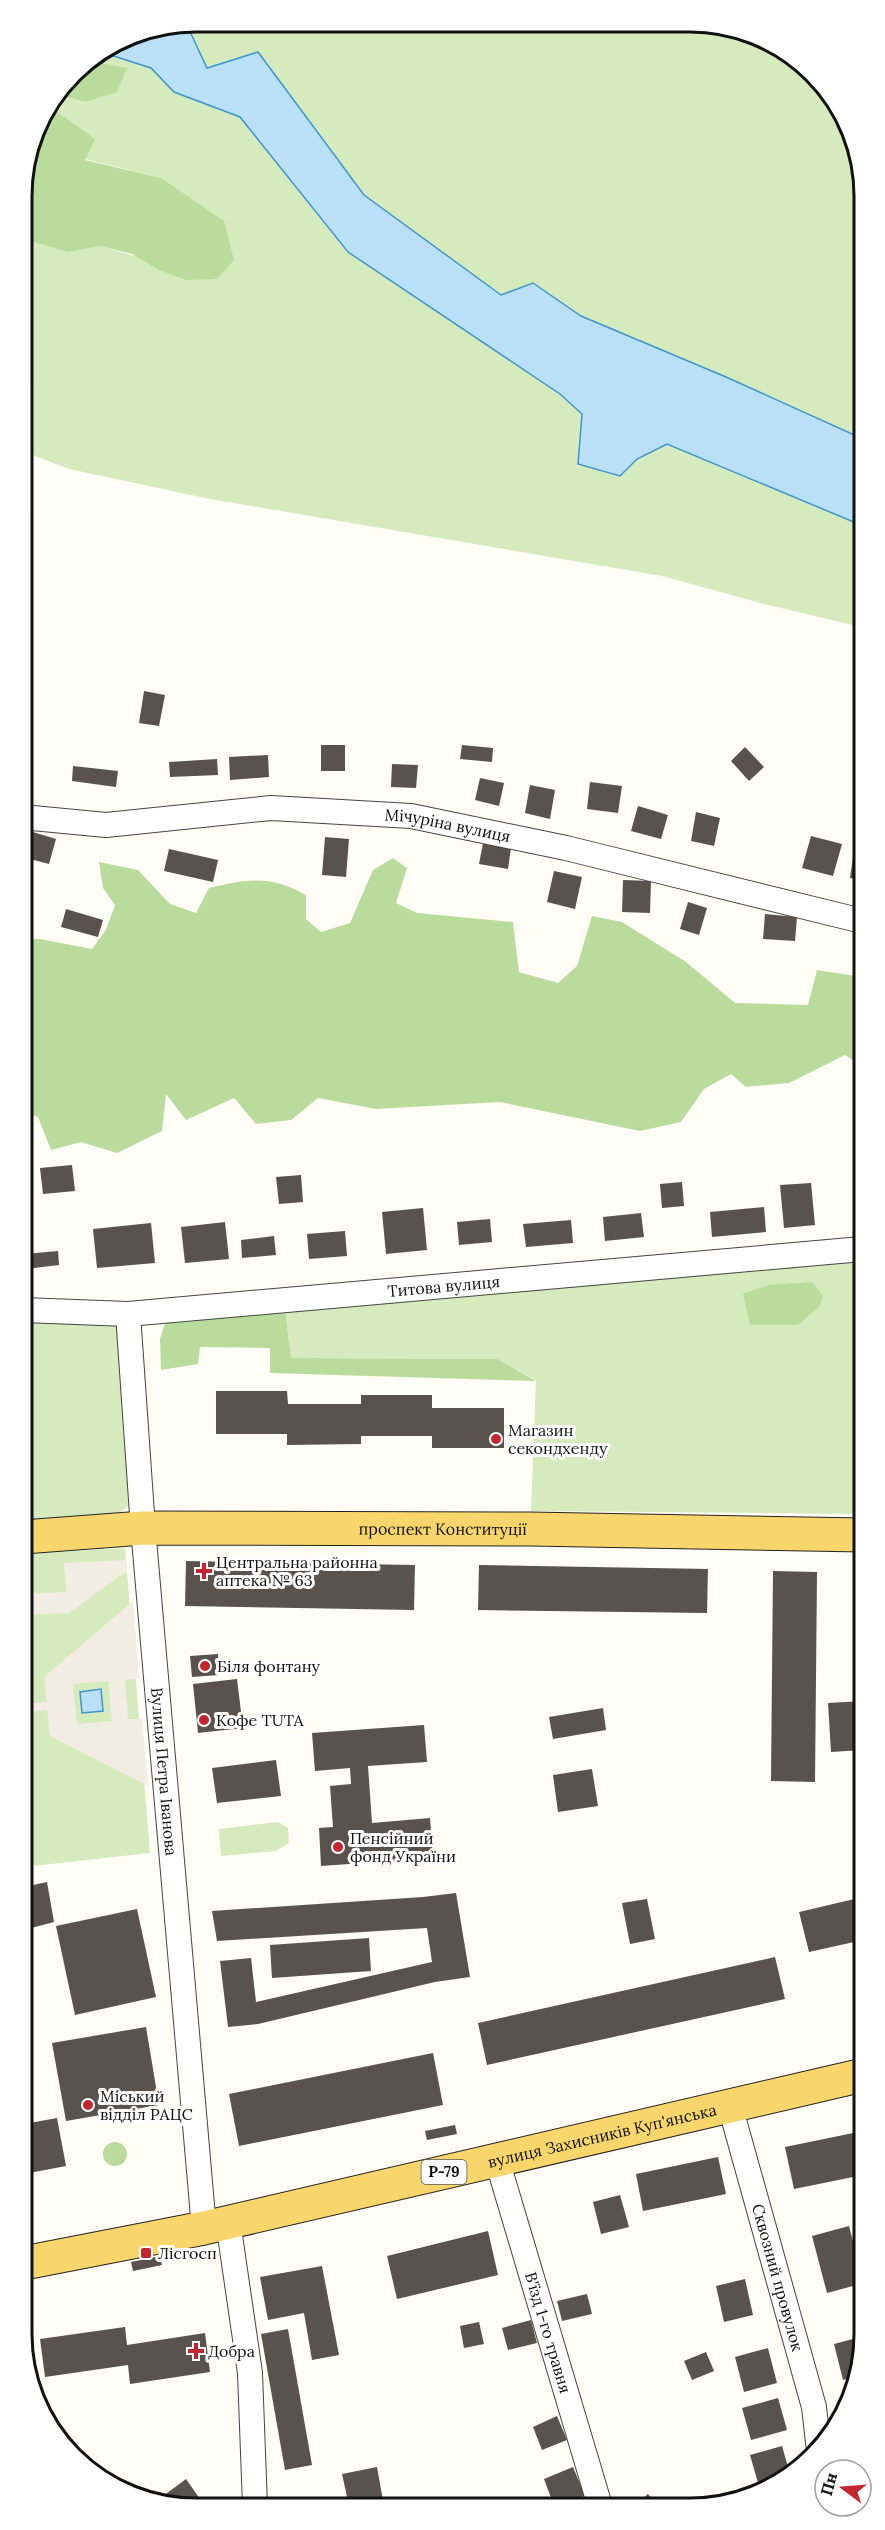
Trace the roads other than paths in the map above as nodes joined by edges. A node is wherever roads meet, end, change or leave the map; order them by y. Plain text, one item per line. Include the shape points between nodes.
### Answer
1 (32, 818) edge
2 (854, 919) edge
3 (854, 1250) edge
4 (32, 1310) edge
5 (128, 1314) junction
6 (143, 1528) junction
7 (853, 1535) edge
8 (32, 1536) edge
9 (853, 2077) edge
10 (730, 2106) junction
11 (497, 2160) junction
12 (216, 2225) junction
13 (32, 2261) edge
14 (817, 2436) edge
15 (255, 2498) edge
16 (598, 2498) edge

1 - 2 street, Мічуріна вулиця via 106,825 271,808 411,816 566,848
3 - 5 street, Титова вулиця
4 - 5 street, Титова вулиця
5 - 6 street, Вулиця Петра Іванова
6 - 7 main road, проспект Конституції via 530,1528
6 - 8 main road, проспект Конституції
6 - 12 street, Вулиця Петра Іванова
9 - 10 main road, вулиця Захисників Куп'янська / Р-79
10 - 11 main road, вулиця Захисників Куп'янська / Р-79
10 - 14 street, Сквозний провулок via 814,2407
11 - 12 main road, вулиця Захисників Куп'янська / Р-79
11 - 16 street, В'їзд 1-го травня
12 - 13 main road, вулиця Захисників Куп'янська / Р-79
12 - 15 street, Вулиця Петра Іванова via 250,2373

